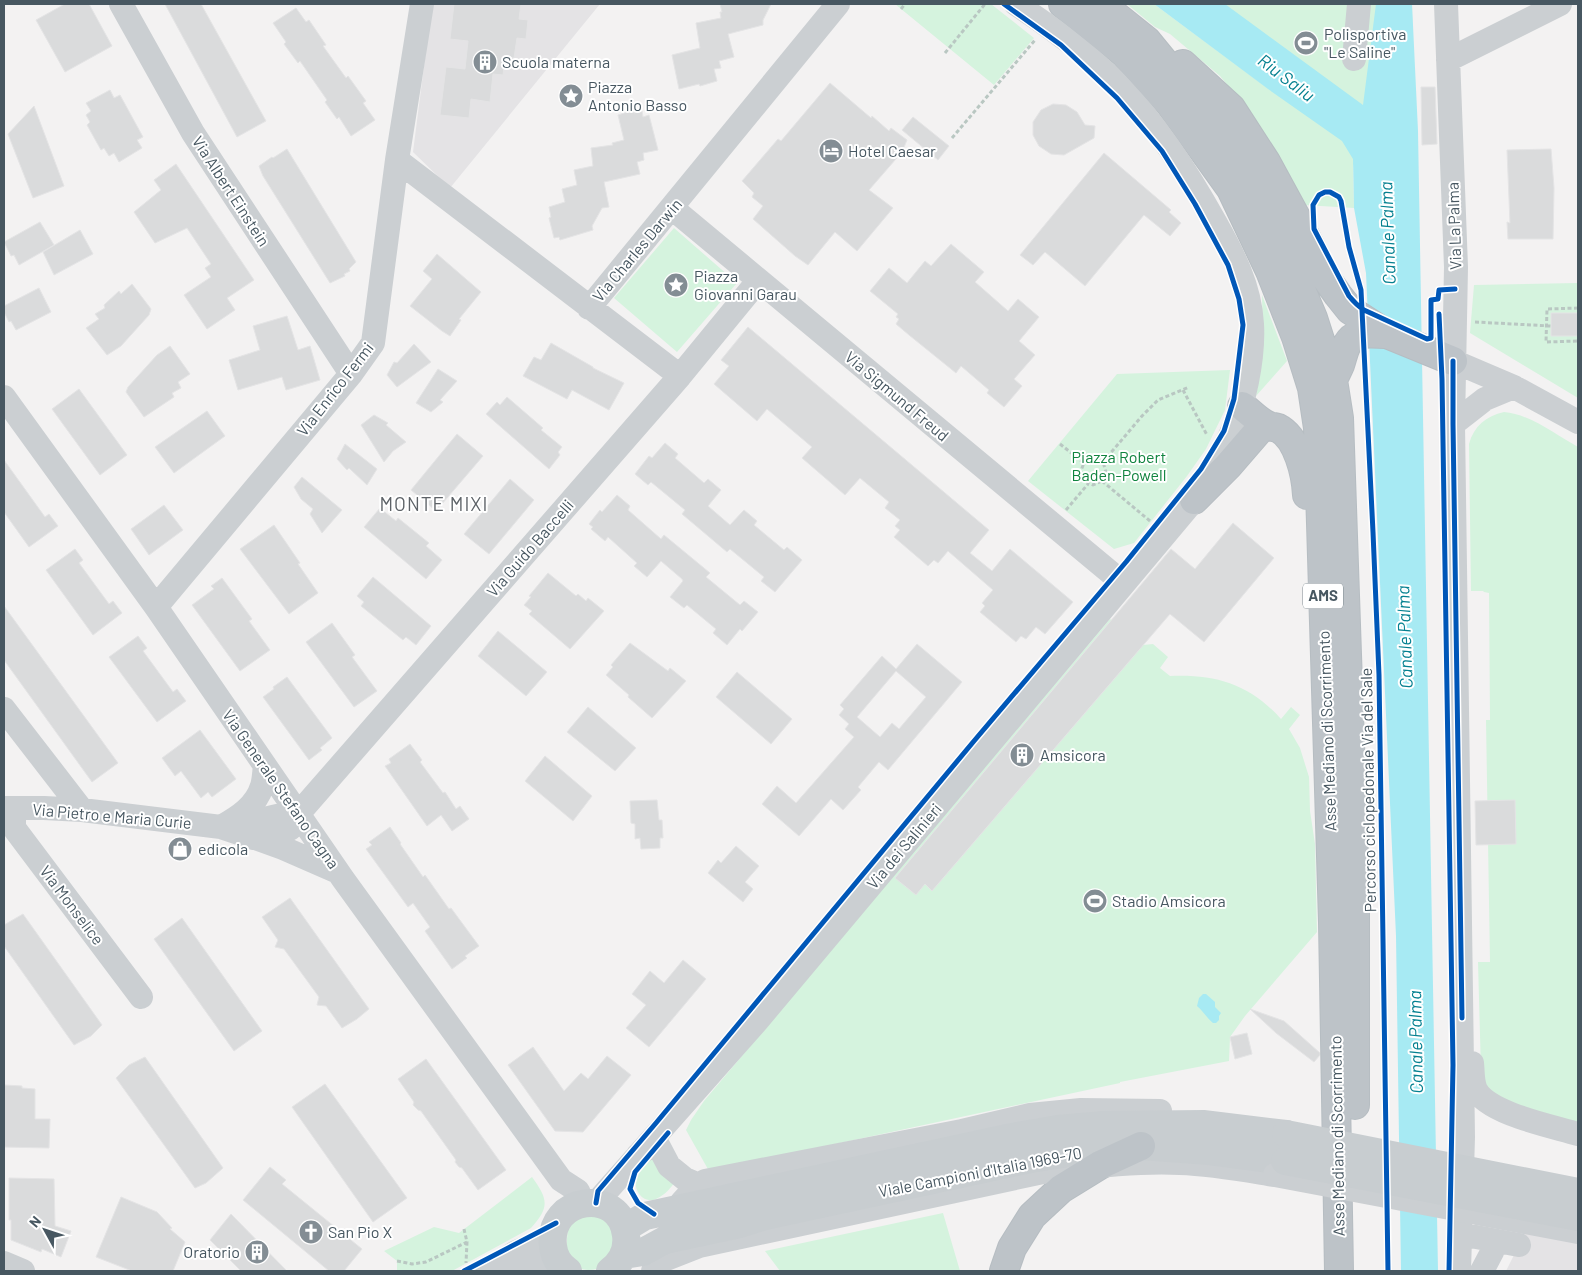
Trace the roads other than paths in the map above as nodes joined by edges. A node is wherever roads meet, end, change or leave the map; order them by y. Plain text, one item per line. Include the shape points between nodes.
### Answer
1 (121, 4) edge
2 (422, 4) edge
3 (838, 4) edge
4 (1016, 4) edge
5 (1063, 4) edge
6 (1101, 4) edge
7 (1359, 4) edge
8 (1446, 4) edge
9 (1560, 4) edge
10 (1148, 41) junction
11 (1354, 59) dead end
12 (1448, 60) junction
13 (397, 160) junction
14 (672, 208) junction
15 (758, 281) junction
16 (590, 308) junction
17 (1372, 329) junction
18 (1444, 357) junction
19 (351, 374) junction
20 (680, 376) junction
21 (1333, 380) junction
22 (1514, 387) junction
23 (4, 396) edge
24 (1242, 406) junction
25 (1578, 422) edge
26 (1453, 424) junction
27 (1267, 426) junction
28 (1194, 500) junction
29 (1321, 523) junction
30 (1123, 583) junction
31 (156, 607) junction
32 (4, 709) edge
33 (265, 766) junction
34 (9, 809) edge
35 (82, 810) junction
36 (299, 813) junction
37 (229, 823) junction
38 (254, 838) junction
39 (338, 872) junction
40 (141, 997) dead end
41 (1462, 1018) junction
42 (1203, 1124) junction
43 (1578, 1134) edge
44 (1141, 1146) junction
45 (636, 1157) junction
46 (1282, 1157) junction
47 (1100, 1165) junction
48 (561, 1180) junction
49 (699, 1185) junction
50 (1578, 1192) edge
51 (596, 1198) junction
52 (676, 1210) junction
53 (1578, 1217) edge
54 (625, 1228) junction
55 (554, 1230) junction
56 (1578, 1232) edge
57 (1460, 1234) junction
58 (1495, 1241) junction
59 (1519, 1245) dead end
60 (4, 1263) edge
61 (635, 1264) edge
62 (477, 1267) edge
63 (565, 1270) edge
64 (23, 1271) edge
65 (498, 1271) edge
66 (1004, 1271) edge
67 (1339, 1271) edge
68 (1354, 1271) edge
69 (1459, 1271) edge
70 (1482, 1271) edge

1 - 19 street, Via Albert Einstein via 193,134
2 - 13 street, Via Enrico Fermi
3 - 14 street, Via Charles Darwin
4 - 24 street, Via dei Salinieri via 1081,51 1122,89 1193,182 1246,285 1252,324
5 - 29 highway, Asse Mediano di Scorrimento / AMS via 1124,53 1170,104 1231,189 1270,271 1312,388 1318,428
6 - 10 highway, Asse Mediano di Scorrimento
7 - 11 street
8 - 12 street, Via La Palma
9 - 12 street
10 - 17 highway via 1180,62 1231,108 1266,162 1326,278 1350,310
10 - 21 highway, Asse Mediano di Scorrimento via 1206,112 1272,220
12 - 18 street, Via La Palma via 1456,268 1455,321
13 - 16 street, Via Charles Darwin
13 - 19 street, Via Enrico Fermi via 373,343
14 - 15 street, Via Sigmund Freud
14 - 16 street, Via Charles Darwin
15 - 20 street, Via Guido Baccelli
15 - 30 street, Via Sigmund Freud
16 - 20 street
17 - 18 highway
17 - 21 highway via 1348,343
18 - 22 street
18 - 26 street, Via La Palma
19 - 31 street, Via Enrico Fermi
20 - 36 street, Via Guido Baccelli
21 - 68 highway, Asse Mediano di Scorrimento via 1339,418 1355,891
22 - 25 street
22 - 26 street via 1485,399
23 - 31 street, Via Generale Stefano Cagna
24 - 27 highway
24 - 28 street, Via dei Salinieri via 1230,436
26 - 41 street, Via La Palma
27 - 28 highway
27 - 29 highway via 1284,433 1299,455 1306,482 1308,510
28 - 30 street, Via dei Salinieri
29 - 67 highway, Asse Mediano di Scorrimento / AMS
30 - 45 street, Via dei Salinieri via 757,1021
31 - 33 street, Via Generale Stefano Cagna
32 - 35 street
33 - 36 street, Via Generale Stefano Cagna
33 - 37 street via 262,786 251,806
34 - 35 street, Via Pietro e Maria Curie
34 - 40 street, Via Monselice via 14,828
35 - 37 street, Via Pietro e Maria Curie
36 - 37 street, Via Pietro e Maria Curie
36 - 38 street, Via Pietro e Maria Curie via 291,828 277,836
36 - 39 street, Via Generale Stefano Cagna
37 - 38 street, Via Pietro e Maria Curie
38 - 39 street, Via Pietro e Maria Curie
39 - 48 street, Via Generale Stefano Cagna
41 - 43 street via 1470,1041 1476,1090 1485,1101 1503,1112
41 - 57 street, Via La Palma
42 - 46 main road, Viale Campioni d'Italia 1969-70
42 - 49 street, Viale Campioni d'Italia 1969-70 via 1187,1112 1081,1110 1030,1115 705,1181
42 - 52 main road, Viale Campioni d'Italia 1969-70 via 1058,1129
44 - 46 main road, Viale Campioni d'Italia 1969-70
44 - 47 highway
44 - 61 main road, Viale Campioni d'Italia 1969-70 via 1031,1159 775,1214 665,1240
45 - 49 street via 658,1144 669,1166
45 - 51 street, Via dei Salinieri
46 - 47 street via 1220,1166 1180,1163
46 - 50 main road, Viale Campioni d'Italia 1969-70, bridge
46 - 53 main road, Viale Campioni d'Italia 1969-70, bridge
46 - 56 street, bridge
47 - 61 street via 1043,1172 699,1246 666,1258
47 - 66 highway via 1061,1189 1032,1216 1012,1248
48 - 51 street, Via Generale Stefano Cagna
48 - 55 street
49 - 52 street, Viale Campioni d'Italia 1969-70
51 - 54 main road via 620,1218
51 - 55 main road via 565,1211
52 - 54 main road, Viale Campioni d'Italia 1969-70 via 645,1216
54 - 61 main road
55 - 62 street via 516,1252
55 - 63 main road via 553,1251
57 - 58 street
57 - 69 street, Via La Palma
58 - 59 street
58 - 70 street
60 - 64 street
63 - 65 street via 527,1260

